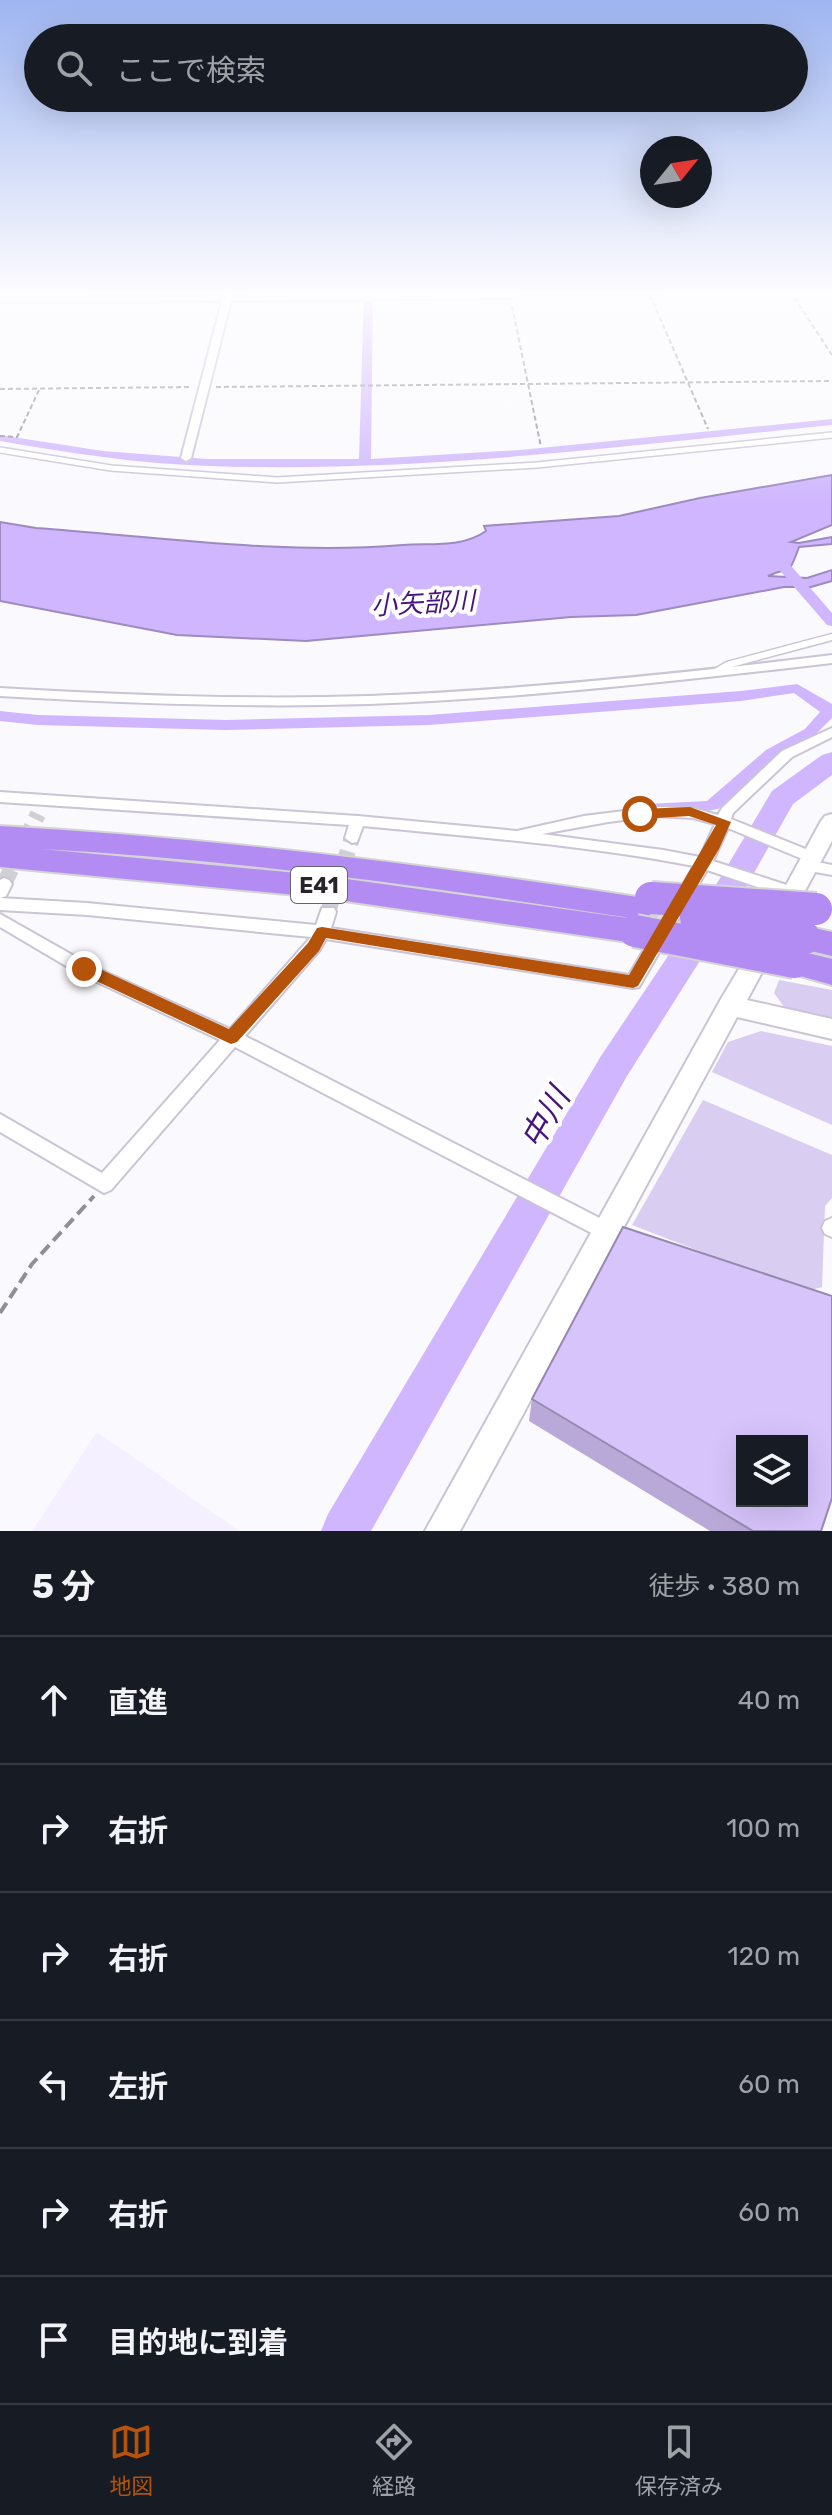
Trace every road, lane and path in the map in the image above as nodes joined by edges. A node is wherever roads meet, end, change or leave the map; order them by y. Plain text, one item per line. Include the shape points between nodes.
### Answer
1 (212, 362) edge
2 (522, 362) edge
3 (679, 362) edge
4 (832, 381) edge
5 (687, 382) junction
6 (526, 384) junction
7 (206, 387) junction
8 (40, 388) junction
9 (0, 389) edge
10 (708, 429) dead end
11 (832, 435) edge
12 (0, 436) edge
13 (541, 447) dead end
14 (0, 450) edge
15 (186, 458) dead end
16 (829, 637) edge
17 (832, 659) edge
18 (715, 672) junction
19 (0, 692) edge
20 (832, 732) edge
21 (0, 797) edge
22 (45, 799) junction
23 (38, 814) tunnel mouth
24 (358, 821) junction
25 (832, 821) edge
26 (731, 825) junction
27 (0, 836) edge
28 (515, 836) junction
29 (352, 838) tunnel mouth
30 (708, 865) junction
31 (818, 865) edge
32 (1, 878) edge
33 (0, 904) edge
34 (328, 912) tunnel mouth
35 (643, 912) junction
36 (0, 920) edge
37 (806, 920) edge
38 (322, 932) junction
39 (832, 971) edge
40 (730, 1006) junction
41 (832, 1029) edge
42 (231, 1037) junction
43 (0, 1122) edge
44 (104, 1184) junction
45 (608, 1233) junction
46 (638, 1243) edge
47 (0, 1313) edge
48 (442, 1531) edge

1 - 7 street
2 - 6 path
3 - 5 path
4 - 5 path
5 - 6 path
5 - 10 path
6 - 7 path
6 - 13 path
7 - 8 path
7 - 15 street
8 - 9 path
8 - 12 path via 17,437
11 - 14 lane via 537,465 277,480 111,468
16 - 18 lane
17 - 18 street
18 - 19 street via 369,700 134,700
20 - 26 street via 787,754 727,811
21 - 22 street
22 - 23 street
22 - 24 street
24 - 28 street
24 - 29 street
25 - 31 street
26 - 28 street via 690,812 640,814
26 - 30 street
26 - 31 street
27 - 35 highway, E41 via 257,856 477,883
28 - 30 street
30 - 37 street
30 - 38 street via 633,982
31 - 37 street
32 - 35 highway, E41 via 121,864
33 - 38 street
34 - 38 street
35 - 37 highway, E41, bridge
35 - 37 highway, bridge
36 - 42 street via 84,969
37 - 39 highway
37 - 40 street
38 - 42 street
40 - 41 street
40 - 45 street
42 - 44 street
42 - 45 street
43 - 44 street
44 - 47 path via 32,1264
45 - 46 street
45 - 48 street

